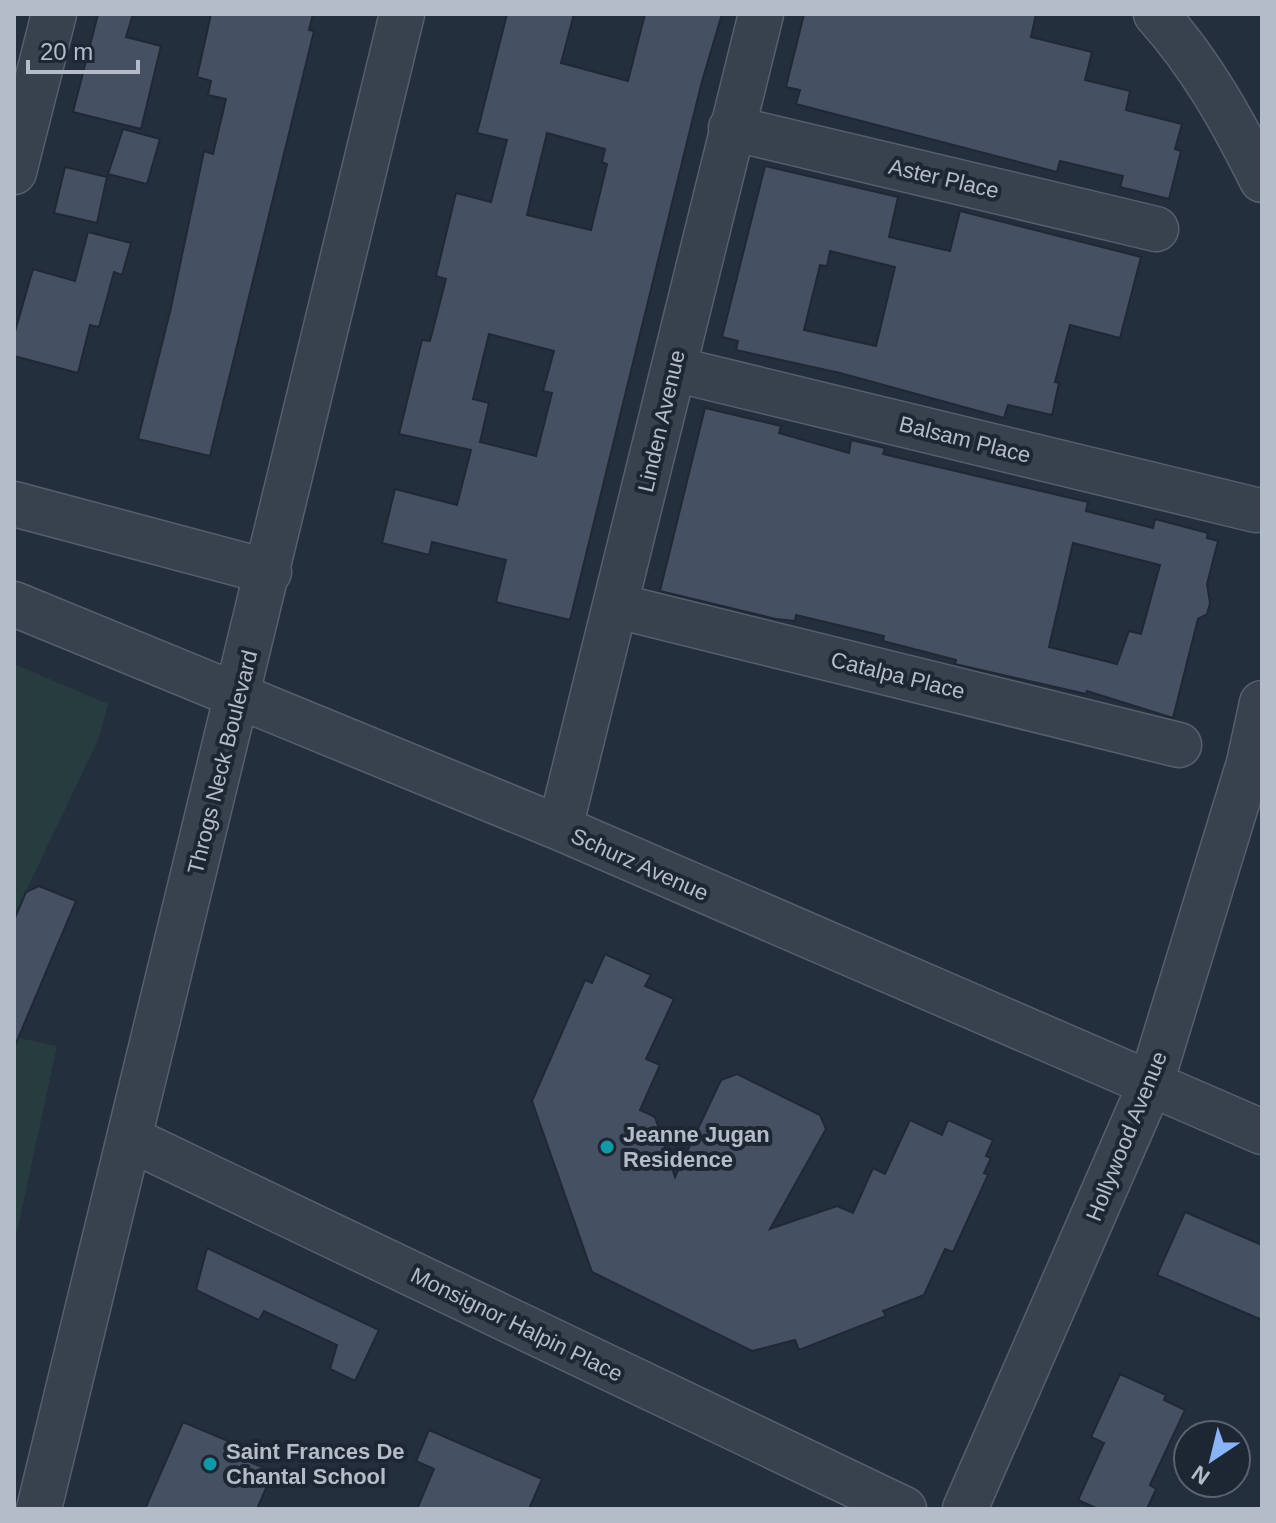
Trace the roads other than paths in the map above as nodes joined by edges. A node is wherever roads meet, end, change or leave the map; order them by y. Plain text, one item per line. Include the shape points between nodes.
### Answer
1 (54, 14) edge
2 (402, 14) edge
3 (761, 14) edge
4 (1156, 14) edge
5 (731, 128) junction
6 (14, 172) edge
7 (1262, 180) edge
8 (1156, 229) dead end
9 (674, 369) junction
10 (14, 504) edge
11 (1256, 510) dead end
12 (269, 572) junction
13 (14, 604) edge
14 (617, 606) junction
15 (237, 695) junction
16 (1262, 703) edge
17 (1179, 745) dead end
18 (560, 828) junction
19 (1151, 1083) junction
20 (1262, 1132) edge
21 (130, 1139) junction
22 (39, 1509) edge
23 (904, 1509) edge
24 (965, 1509) edge

1 - 6 street
2 - 12 street, Throgs Neck Boulevard
3 - 5 street, Linden Avenue
4 - 7 street via 1218,96
5 - 8 street, Aster Place
5 - 9 street, Linden Avenue
9 - 11 street, Balsam Place
9 - 14 street, Linden Avenue
10 - 12 street
12 - 15 street, Throgs Neck Boulevard
13 - 15 street, Schurz Avenue
14 - 17 street, Catalpa Place
14 - 18 street, Linden Avenue
15 - 18 street, Schurz Avenue
15 - 21 street, Throgs Neck Boulevard
16 - 19 street, Hollywood Avenue via 1249,763
18 - 19 street, Schurz Avenue
19 - 20 street, Schurz Avenue
19 - 24 street, Hollywood Avenue
21 - 22 street, Throgs Neck Boulevard
21 - 23 street, Monsignor Halpin Place

